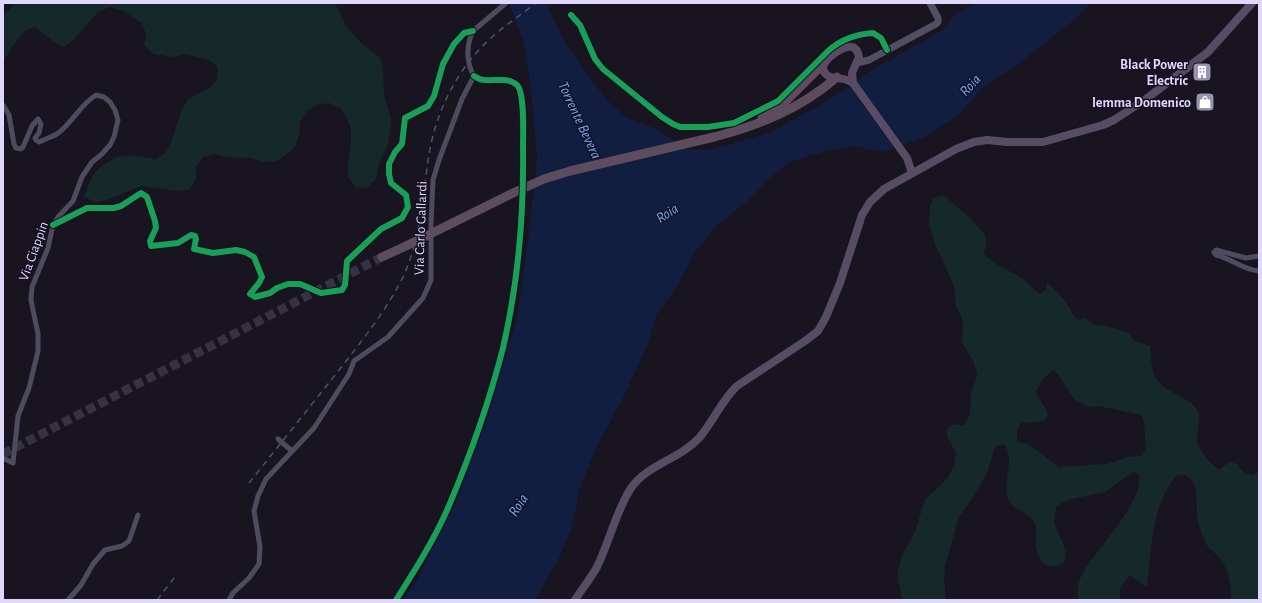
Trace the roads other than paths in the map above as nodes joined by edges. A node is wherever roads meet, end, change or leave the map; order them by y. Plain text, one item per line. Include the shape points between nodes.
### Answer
1 (506, 3) edge
2 (930, 3) edge
3 (1252, 3) edge
4 (571, 15) dead end
5 (473, 31) junction
6 (857, 50) junction
7 (887, 50) junction
8 (873, 58) junction
9 (824, 63) junction
10 (856, 64) junction
11 (474, 76) junction
12 (837, 77) junction
13 (854, 83) junction
14 (3, 105) edge
15 (747, 128) junction
16 (916, 171) junction
17 (53, 225) junction
18 (1259, 256) edge
19 (382, 257) tunnel mouth
20 (1259, 271) edge
21 (278, 439) dead end
22 (292, 451) junction
23 (3, 458) edge
24 (138, 515) dead end
25 (68, 600) edge
26 (229, 600) edge
27 (396, 600) edge
28 (575, 600) edge

1 - 5 street via 497,8
2 - 7 street via 938,22
3 - 16 main road via 1202,57 1114,120 1043,142 974,142
4 - 7 street via 580,25 602,69 662,117 680,127 708,127 734,123 759,111 778,101 829,50 850,38 873,33 884,41
5 - 11 street via 468,49 470,69
5 - 17 street via 464,33 454,44 443,64 434,96 428,106 405,118 402,144 389,164 389,174 391,184 406,194 408,207 402,218 381,229 347,261 345,285 342,290 321,293 300,284 288,284 255,297 250,294 262,277 254,257 245,252 236,250 213,253 194,249 196,239 191,235 178,242 151,246 150,241 156,228 155,221 147,197 141,193 121,206 87,208
6 - 8 street via 866,57
6 - 9 main road via 845,47
6 - 10 main road via 859,57
7 - 8 street
8 - 10 street
9 - 12 main road via 826,75
9 - 15 highway via 787,100
10 - 12 main road
10 - 13 main road via 852,73
11 - 22 street, Via Carlo Gallardi via 462,99 433,180 431,280 427,290 423,298 388,337 354,361 349,374 314,428
11 - 27 street via 484,80 512,82 521,92 524,174 514,286 494,383 474,441 447,509
12 - 13 main road
12 - 15 highway via 792,109
13 - 16 main road
14 - 17 street, Via Ciappin via 9,115 14,144 16,148 21,149 38,119 41,129 35,138 39,142 67,125 88,100 96,95 104,97 115,110 118,120 110,145 92,162 82,177 73,201
15 - 19 highway, bridge via 544,179
16 - 28 main road via 884,189 870,202 859,223 840,283 818,331 737,386 699,438 676,455 648,470 630,489 597,567
17 - 23 street, Via Ciappin via 44,259 32,287 38,351 29,388 18,416 13,463
18 - 20 street via 1246,258 1216,250 1214,252 1248,270
21 - 22 street
22 - 26 street, Via Carlo Gallardi via 266,479 258,496 254,511 260,547 259,564
24 - 25 street via 129,541 122,546 105,550

